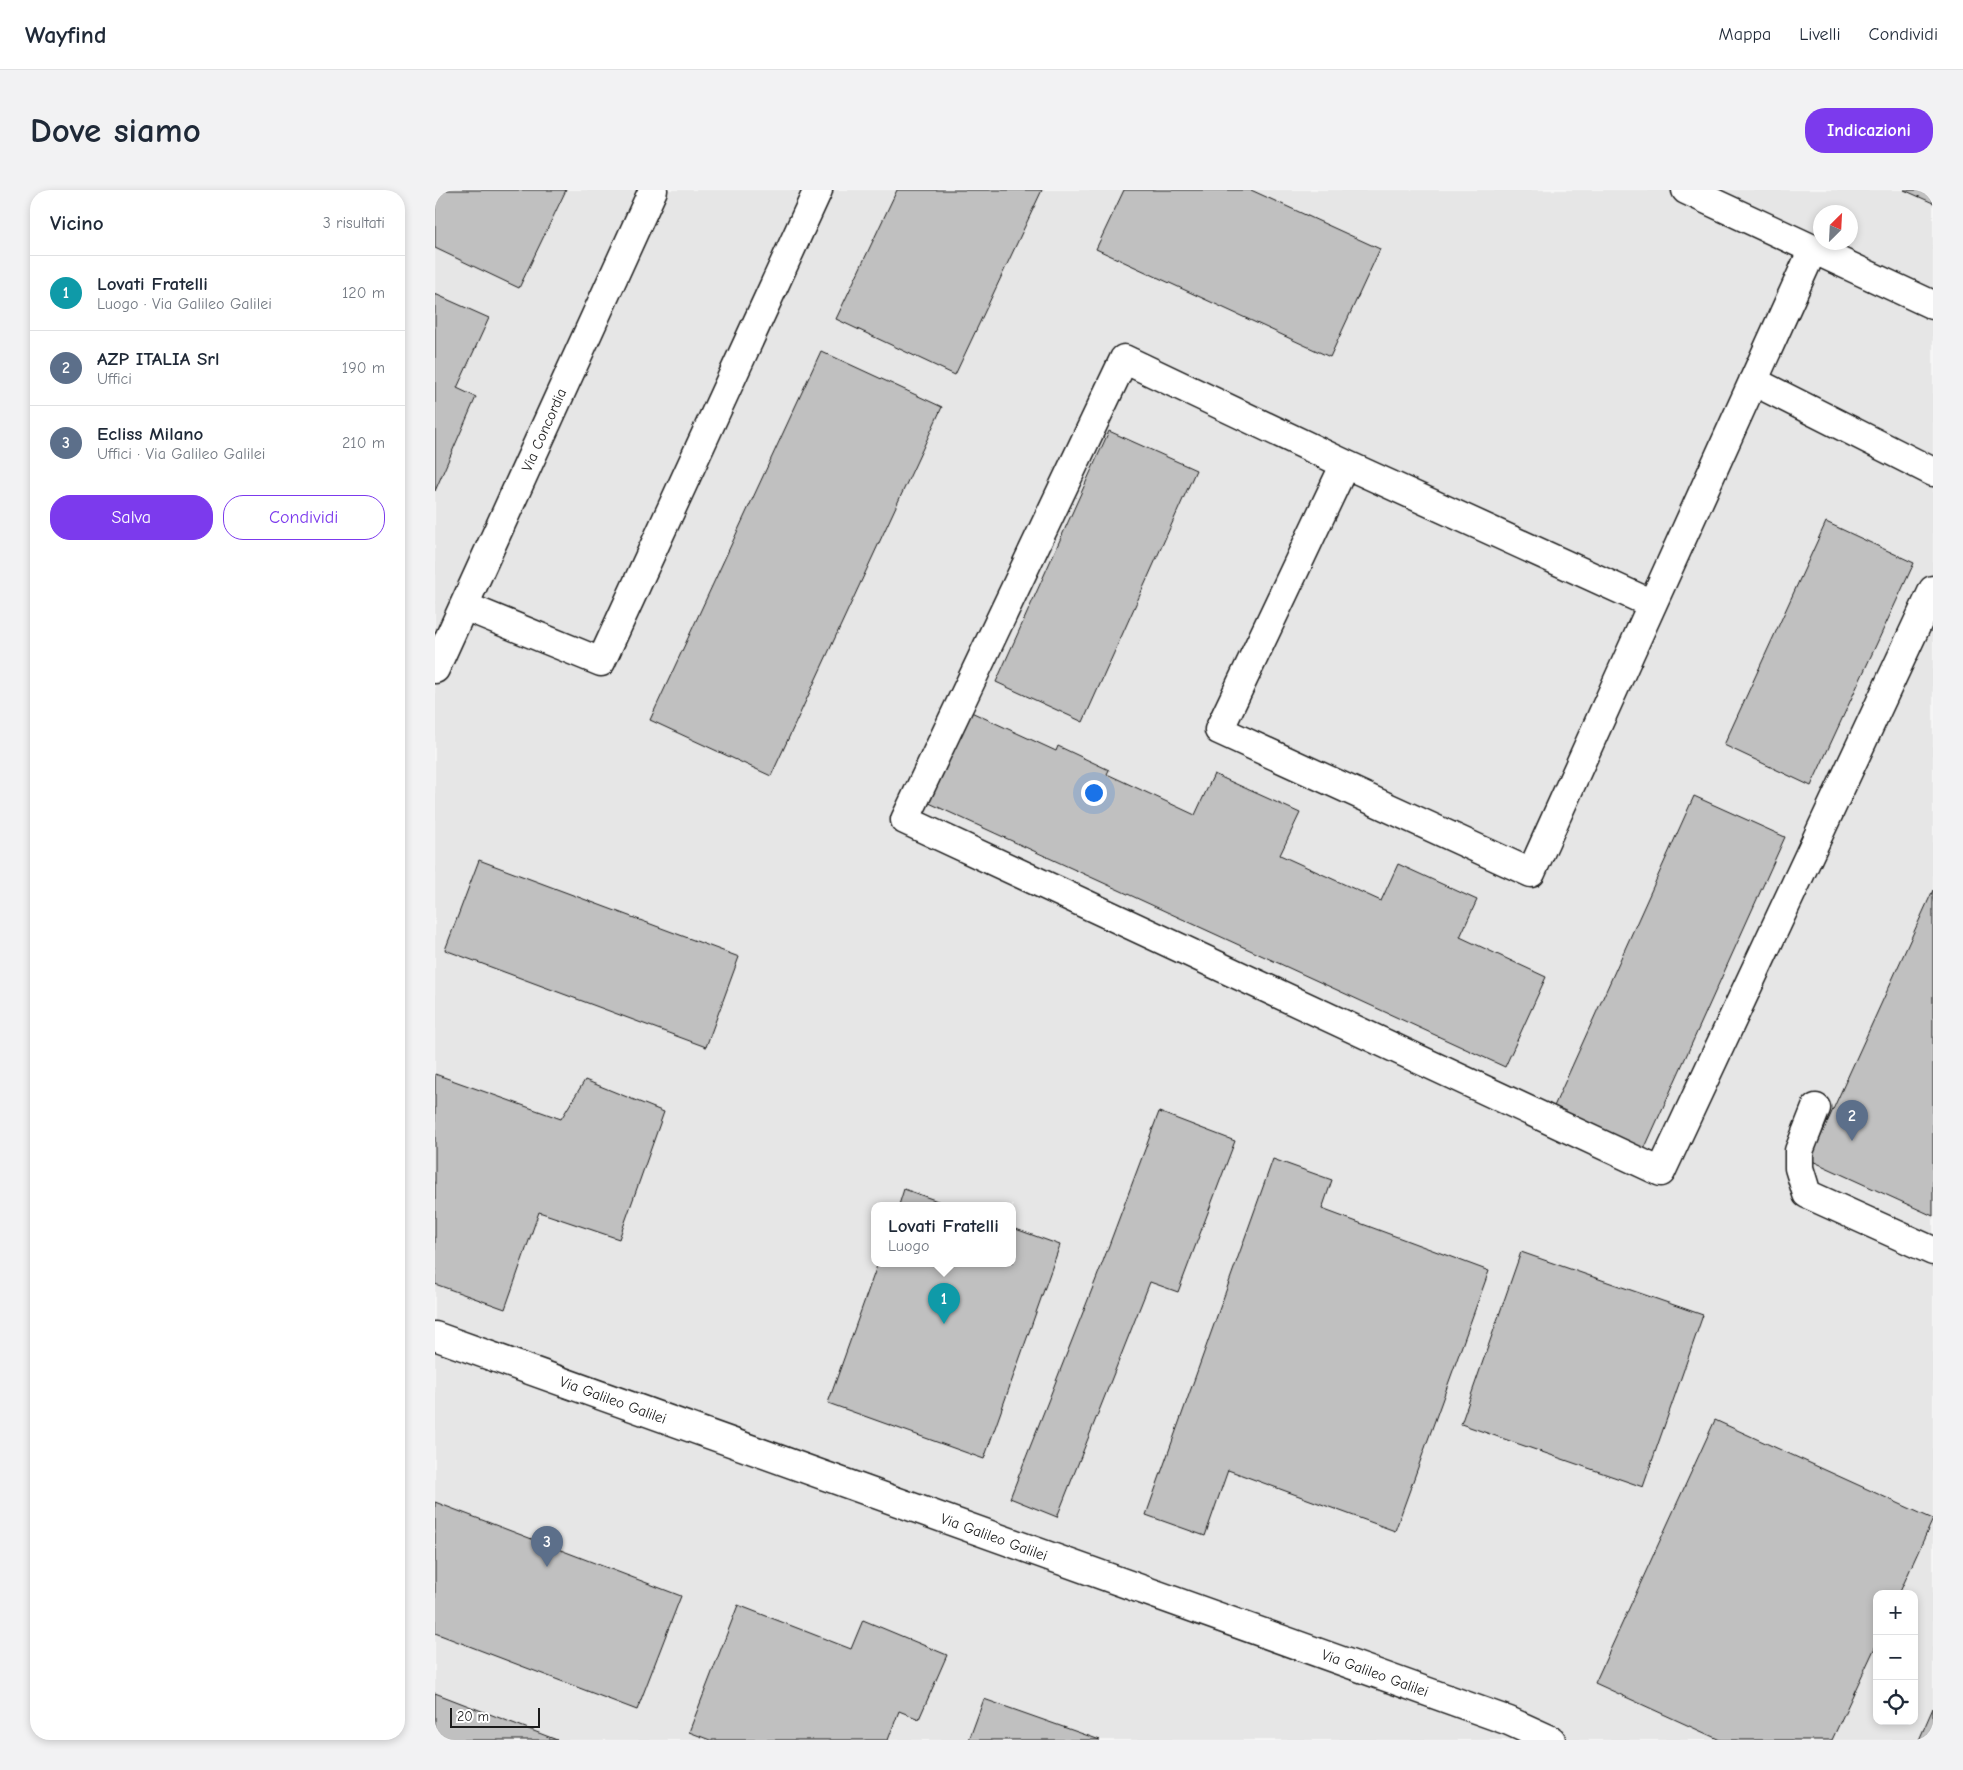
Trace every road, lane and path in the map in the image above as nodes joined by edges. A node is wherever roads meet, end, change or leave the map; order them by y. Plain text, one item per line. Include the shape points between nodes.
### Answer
1 (653, 190) edge
2 (818, 190) edge
3 (1686, 190) edge
4 (1813, 249) joint
5 (1815, 250) edge
6 (1933, 305) edge
7 (1753, 381) junction
8 (1345, 464) junction
9 (1933, 472) edge
10 (1933, 590) edge
11 (1652, 604) junction
12 (464, 606) junction
13 (435, 669) edge
14 (1816, 1108) dead end
15 (1933, 1251) edge
16 (435, 1336) edge
17 (1505, 1730) edge
18 (1551, 1740) edge

1 - 12 street, Via Concordia
2 - 12 street via 601,662
3 - 4 street
4 - 7 street
5 - 6 street
7 - 9 street
7 - 11 street
8 - 10 street via 1124,359 905,820 1661,1172
8 - 11 street
8 - 11 street via 1219,730 1522,869 1531,873
12 - 13 street, Via Concordia
14 - 15 street via 1799,1151 1799,1168 1807,1194
16 - 17 street, Via Galileo Galilei
17 - 18 street, Via Galileo Galilei

